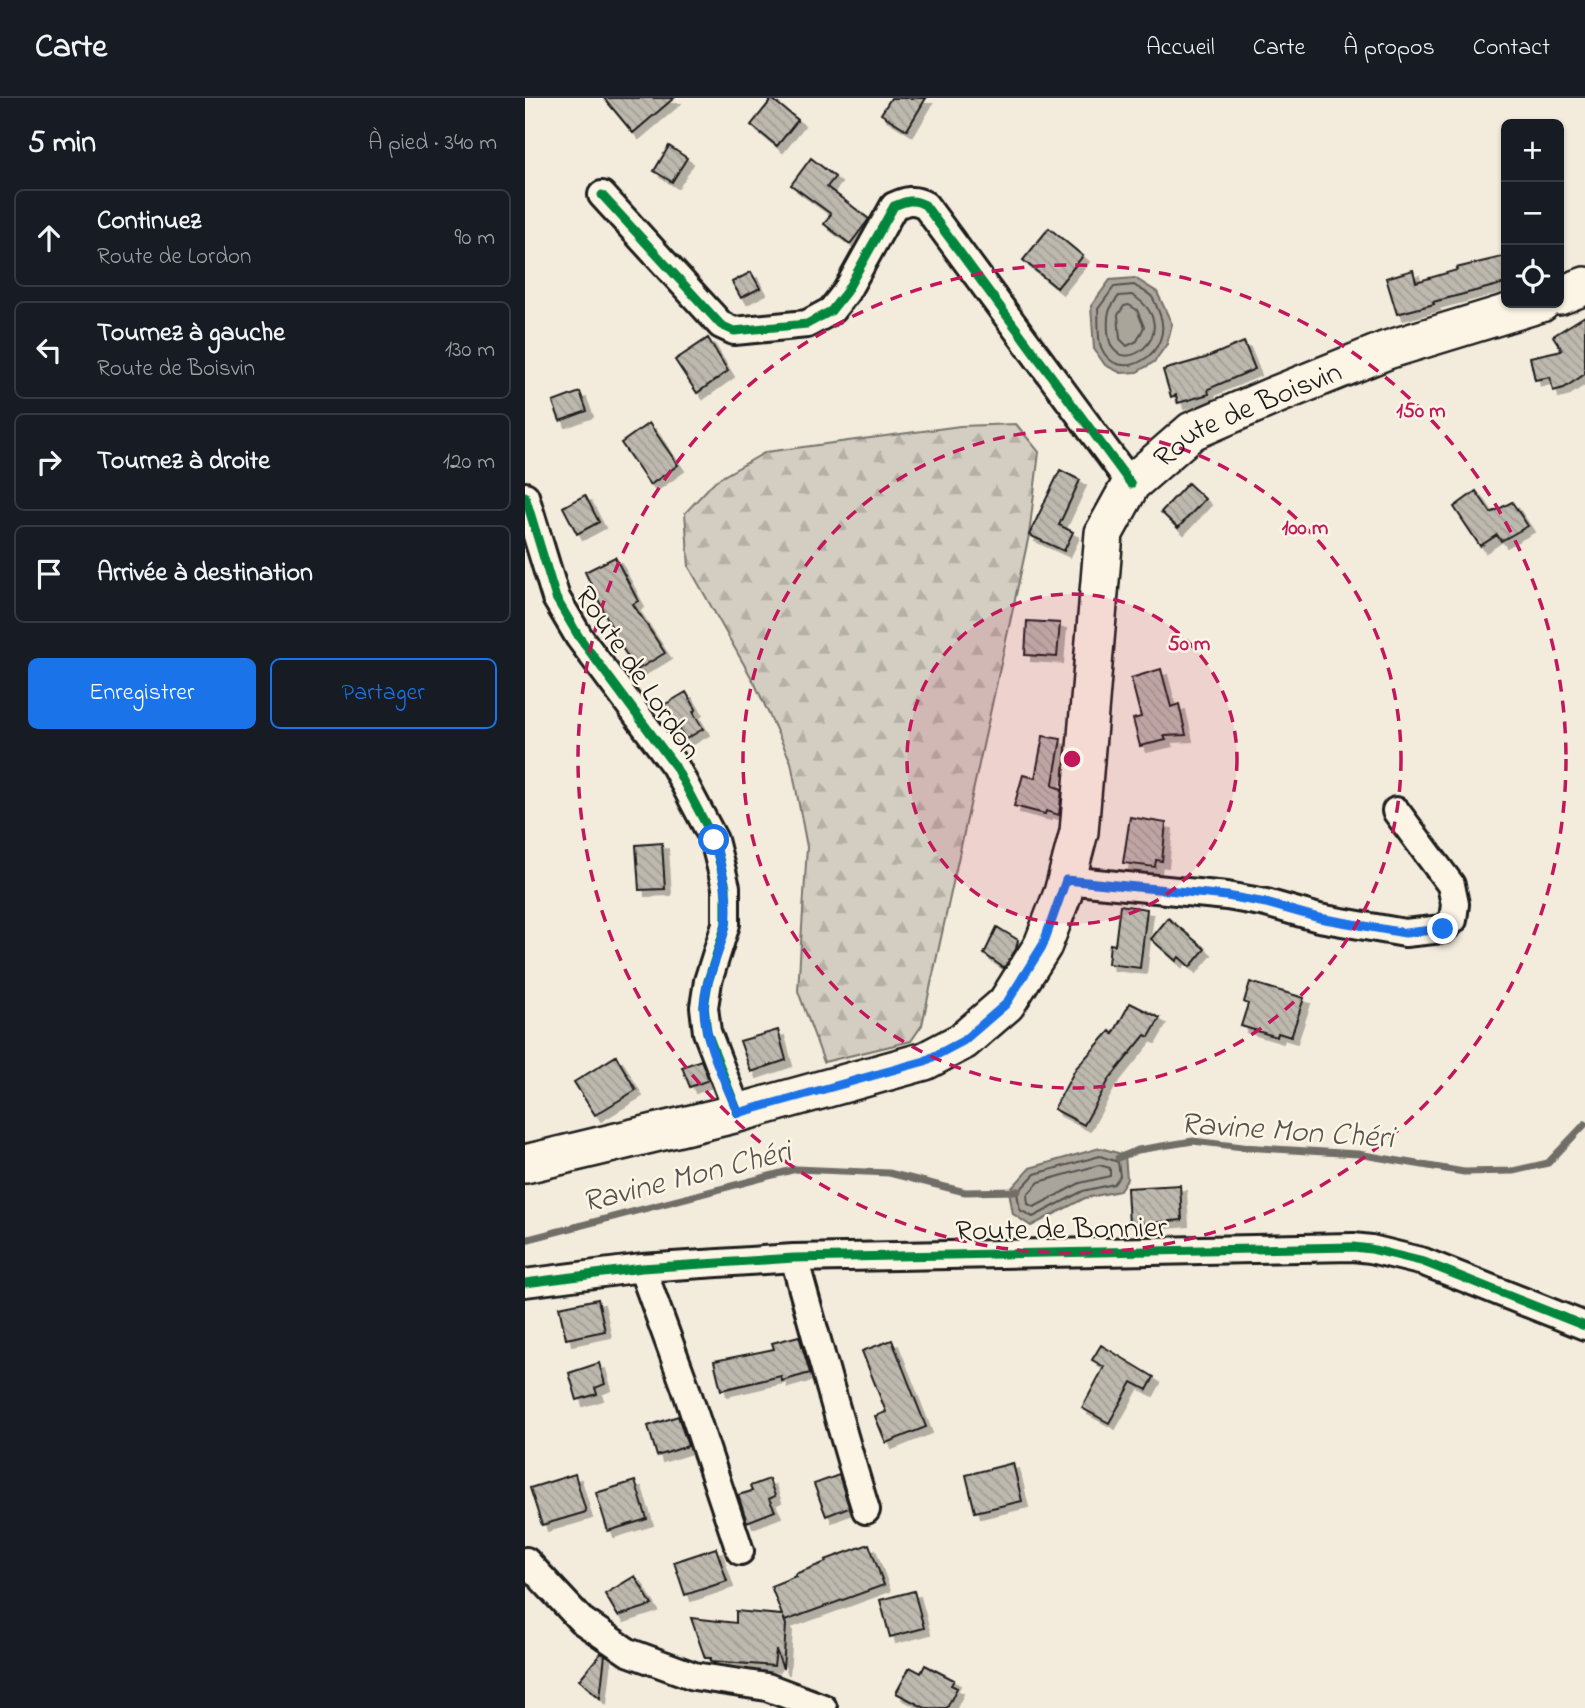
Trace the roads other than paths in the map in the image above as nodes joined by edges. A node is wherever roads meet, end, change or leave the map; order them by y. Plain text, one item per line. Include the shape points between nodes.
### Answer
1 (602, 195) dead end
2 (1585, 286) edge
3 (1564, 294) edge
4 (1525, 308) edge
5 (1131, 484) junction
6 (525, 496) edge
7 (1396, 811) dead end
8 (1066, 880) junction
9 (738, 1113) junction
10 (525, 1164) edge
11 (794, 1258) junction
12 (642, 1268) junction
13 (525, 1283) edge
14 (1585, 1326) edge
15 (866, 1510) dead end
16 (740, 1551) dead end
17 (525, 1562) edge
18 (823, 1708) edge

1 - 5 street via 721,325 734,331 807,324 831,311 894,206 916,200 925,205
2 - 3 main road
4 - 5 main road, Route de Boisvin via 1387,350 1192,431
5 - 8 main road, Route de Boisvin via 1104,533 1079,832
6 - 9 street, Route de Lordon via 556,598 579,637 675,766 714,840 726,887 726,924 704,1007 707,1032
7 - 8 street via 1451,885 1453,920 1443,929 1405,933 1227,896
8 - 9 main road, Route de Boisvin via 1043,945 1006,1004 963,1041 925,1061
9 - 10 main road, Route de Boisvin
11 - 12 street, Route de Bonnier
11 - 14 street, Route de Bonnier via 1353,1247 1424,1262
11 - 15 street
12 - 13 street, Route de Bonnier
12 - 16 street
17 - 18 street via 581,1620 628,1652 694,1676 767,1687

